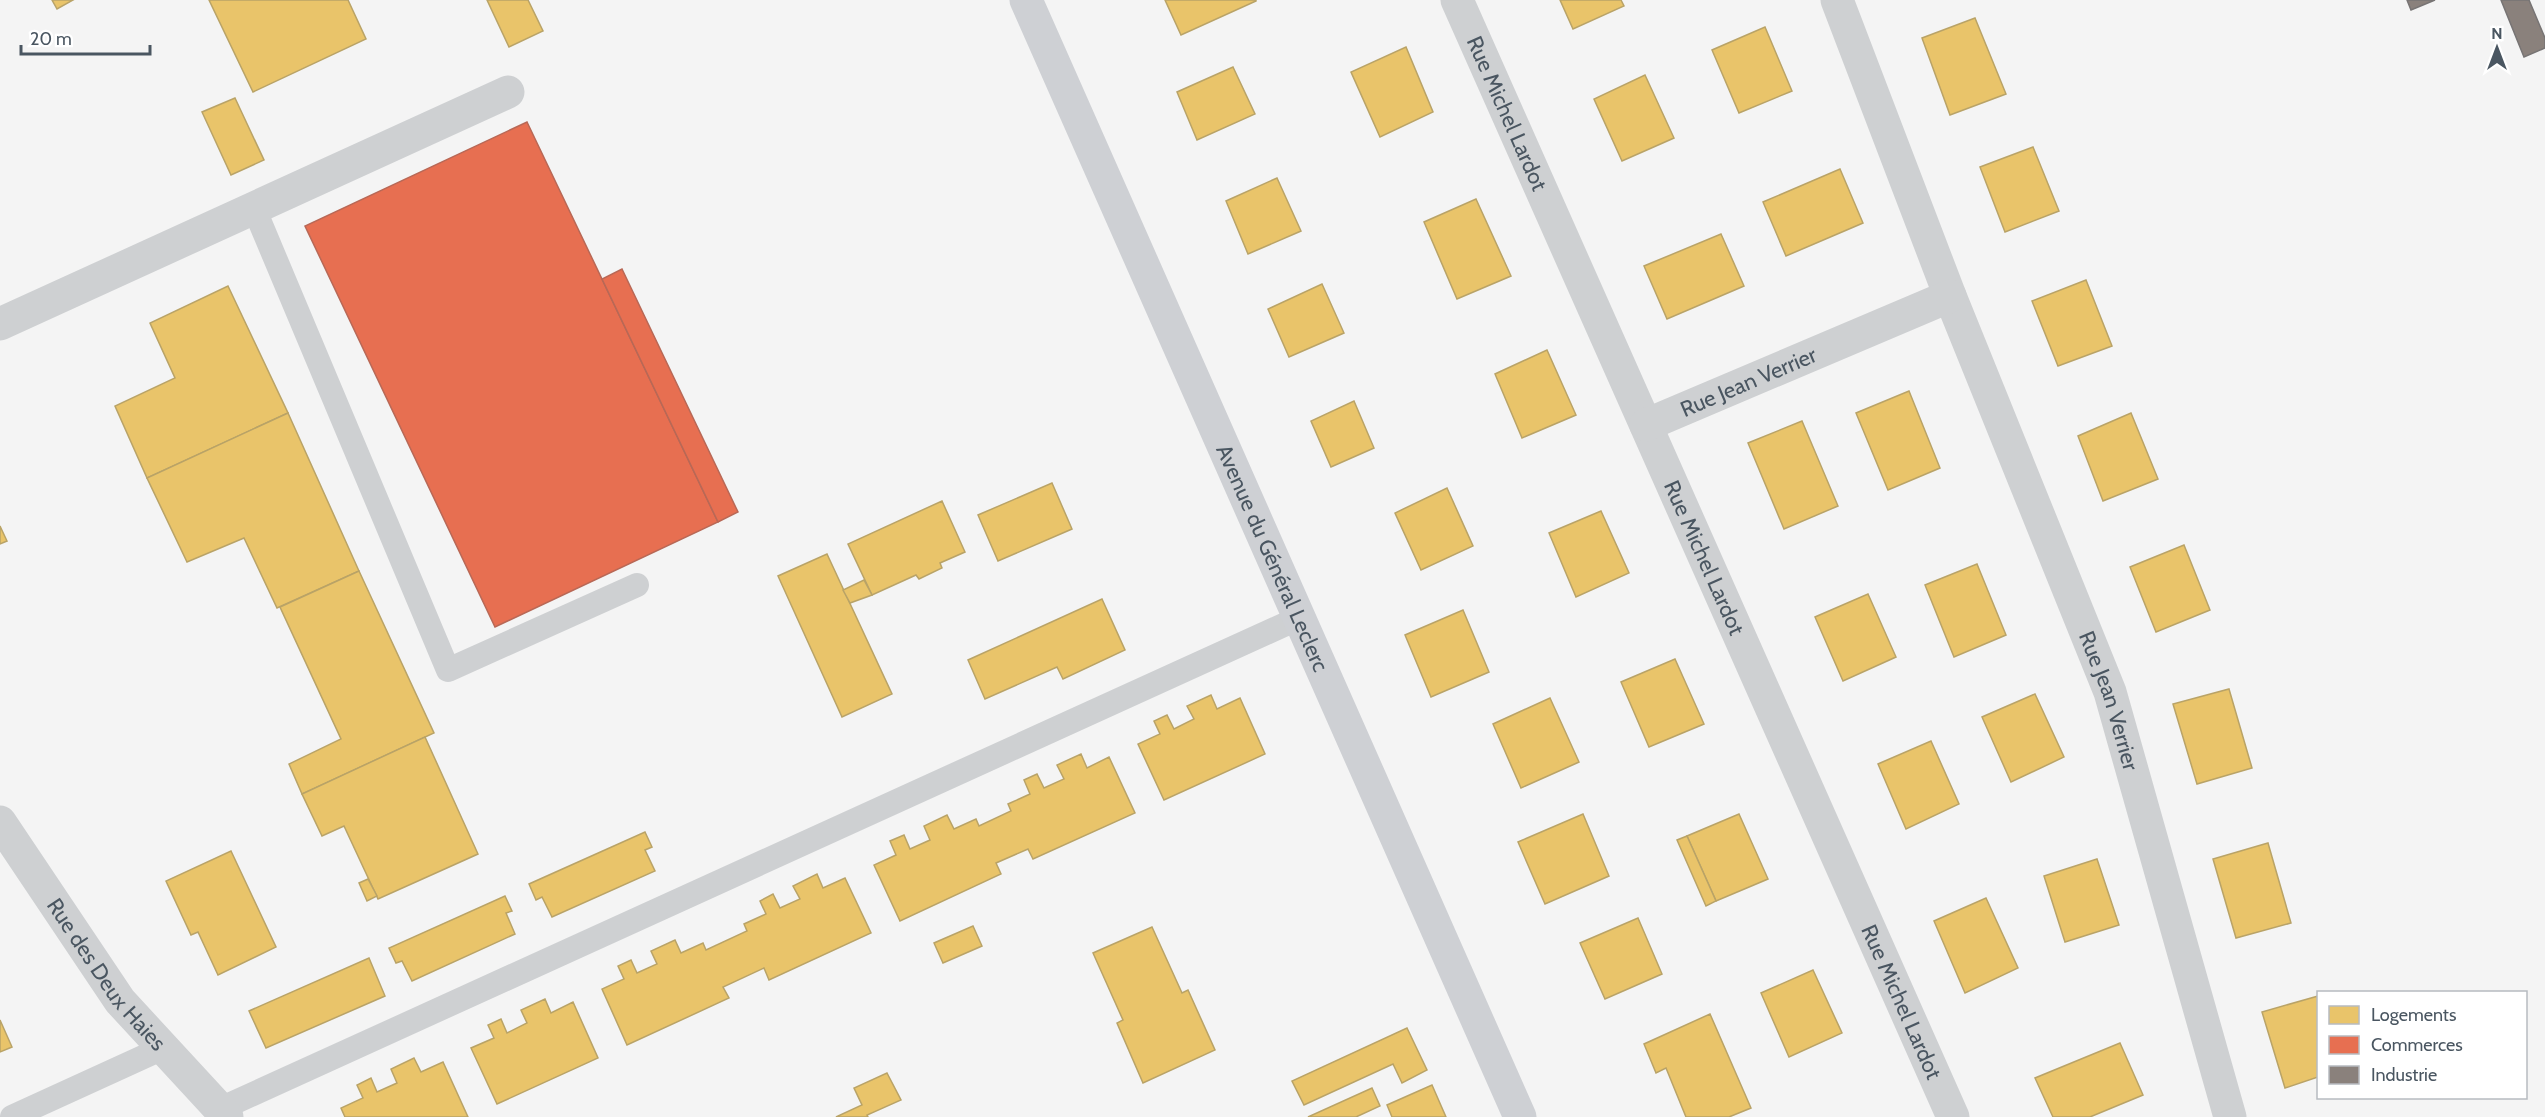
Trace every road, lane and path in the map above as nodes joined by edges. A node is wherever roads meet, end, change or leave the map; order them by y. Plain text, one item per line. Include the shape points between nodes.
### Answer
1 (1026, 0) edge
2 (1457, 0) edge
3 (1837, 0) edge
4 (508, 92) dead end
5 (254, 208) junction
6 (1950, 296) junction
7 (0, 324) edge
8 (1646, 425) junction
9 (637, 585) dead end
10 (1299, 618) junction
11 (0, 822) edge
12 (163, 1048) junction
13 (223, 1113) edge
14 (12, 1117) edge
15 (1520, 1117) edge
16 (1953, 1117) edge
17 (2230, 1117) edge

1 - 10 main road, Avenue du Général Leclerc
2 - 8 street, Rue Michel Lardot
3 - 6 street, Rue Jean Verrier
4 - 5 street
5 - 7 street
5 - 9 lane via 448,670
6 - 8 street, Rue Jean Verrier
6 - 17 street, Rue Jean Verrier via 2110,692
8 - 16 street, Rue Michel Lardot
10 - 13 lane
10 - 15 main road, Avenue du Général Leclerc
11 - 12 street, Rue des Deux Haies via 120,1001
12 - 13 street, Rue des Deux Haies
12 - 14 lane

